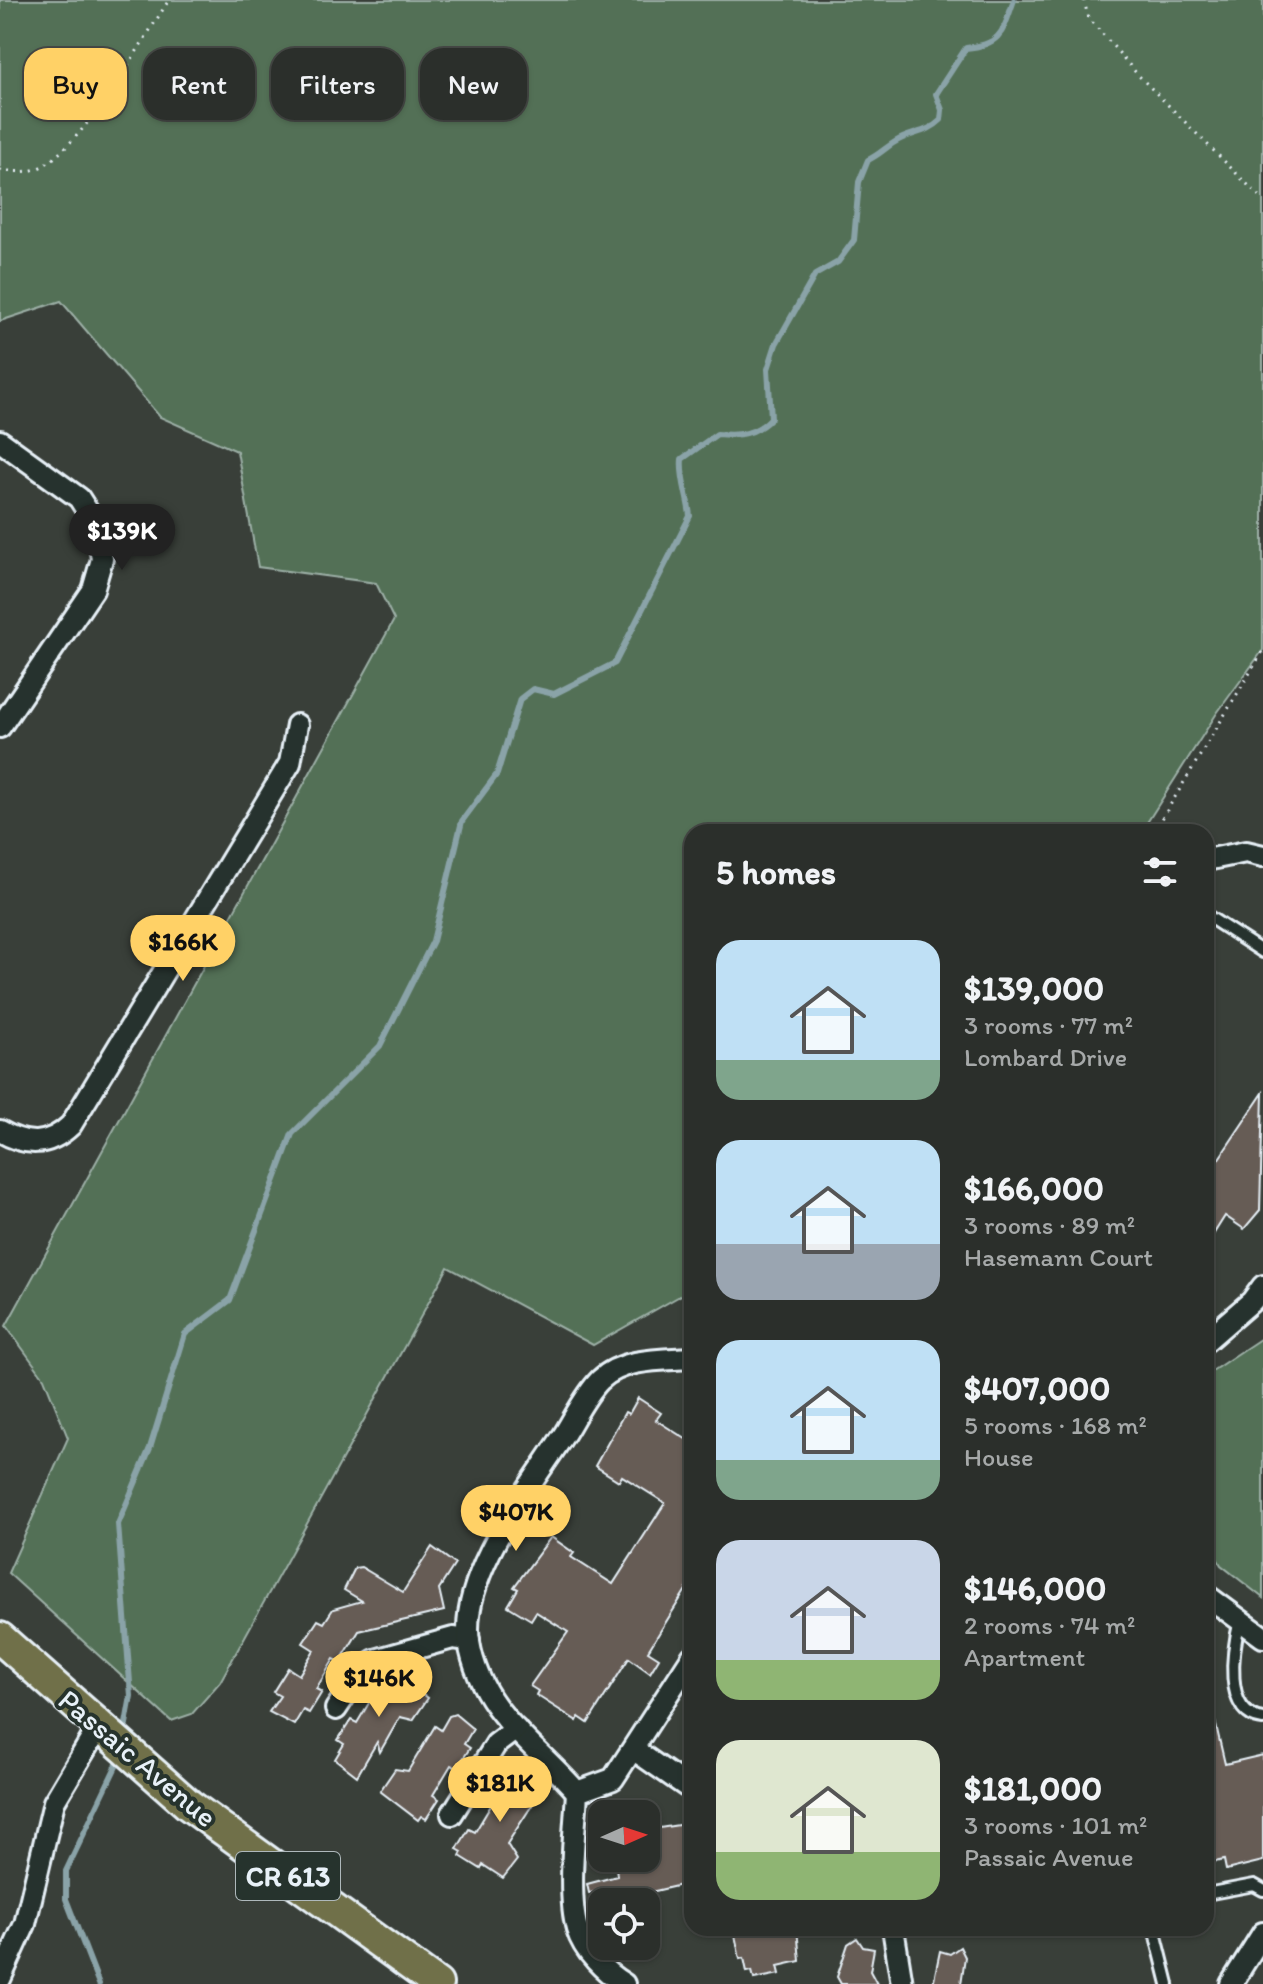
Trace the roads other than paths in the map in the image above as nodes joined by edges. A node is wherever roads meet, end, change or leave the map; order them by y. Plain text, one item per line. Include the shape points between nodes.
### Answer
1 (0, 441) edge
2 (297, 725) dead end
3 (0, 727) edge
4 (1263, 856) edge
5 (1214, 858) edge
6 (1214, 920) edge
7 (1263, 952) edge
8 (0, 1131) edge
9 (1263, 1286) edge
10 (1214, 1334) edge
11 (684, 1359) edge
12 (1214, 1601) edge
13 (1240, 1620) junction
14 (1263, 1637) edge
15 (0, 1638) edge
16 (469, 1640) junction
17 (684, 1669) edge
18 (336, 1709) dead end
19 (1263, 1719) edge
20 (516, 1729) junction
21 (105, 1734) junction
22 (633, 1749) junction
23 (684, 1785) edge
24 (577, 1792) junction
25 (452, 1814) dead end
26 (1263, 1890) edge
27 (1214, 1892) edge
28 (1263, 1933) edge
29 (894, 1936) edge
30 (1156, 1936) edge
31 (0, 1979) edge
32 (437, 1984) edge
33 (624, 1984) edge
34 (902, 1984) edge
35 (1168, 1984) edge
36 (1231, 1984) edge

1 - 3 street via 79,498 97,526 102,559 93,590
2 - 8 street via 290,763 71,1125 38,1144
4 - 5 street via 1246,852
6 - 7 lane
9 - 10 street
11 - 16 street via 636,1362 600,1380 487,1560 471,1602
12 - 13 street
13 - 14 street
13 - 19 lane via 1231,1662 1241,1707
15 - 21 main road, Passaic Avenue / CR 613
16 - 18 street via 453,1638 375,1660 364,1667
16 - 20 street via 492,1705
17 - 22 street
20 - 24 street
20 - 25 street via 496,1744
21 - 31 street via 54,1802 25,1924
21 - 32 main road, Passaic Avenue / CR 613 via 189,1805
22 - 23 street
22 - 24 street via 613,1779
24 - 33 street via 577,1929 604,1972
26 - 27 lane via 1254,1885
28 - 36 street
29 - 34 street
30 - 35 lane

